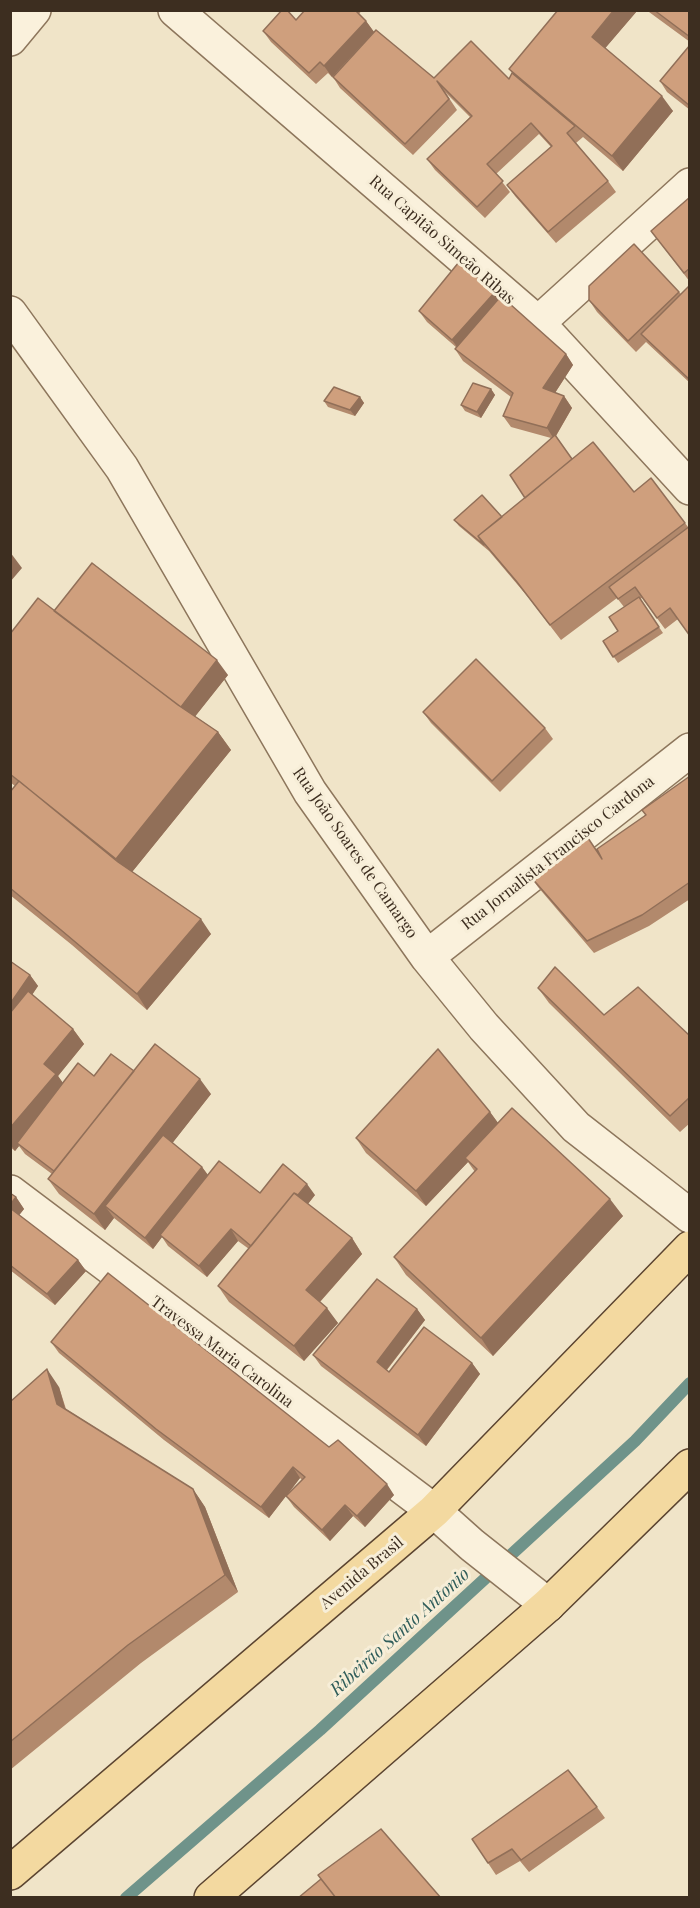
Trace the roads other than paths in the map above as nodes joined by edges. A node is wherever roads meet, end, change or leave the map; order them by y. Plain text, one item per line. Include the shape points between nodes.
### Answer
1 (34, 10) edge
2 (175, 10) edge
3 (10, 39) edge
4 (690, 186) edge
5 (10, 313) edge
6 (538, 323) junction
7 (690, 488) edge
8 (690, 750) edge
9 (427, 957) junction
10 (10, 1192) edge
11 (690, 1216) edge
12 (690, 1248) edge
13 (690, 1466) edge
14 (434, 1511) junction
15 (548, 1605) junction
16 (10, 1873) edge
17 (211, 1898) edge

1 - 3 street
2 - 6 street, Rua Capitão Simeão Ribas
4 - 6 street
5 - 9 street, Rua João Soares de Camargo via 122,468 310,792
6 - 7 street, Rua Capitão Simeão Ribas
8 - 9 street, Rua Jornalista Francisco Cardona
9 - 11 street, Rua João Soares de Camargo via 484,1027 576,1127
10 - 14 street, Travessa Maria Carolina
12 - 14 main road, Avenida Brasil
13 - 15 main road
14 - 15 street, Travessa Maria Carolina
14 - 16 main road, Avenida Brasil
15 - 17 main road

